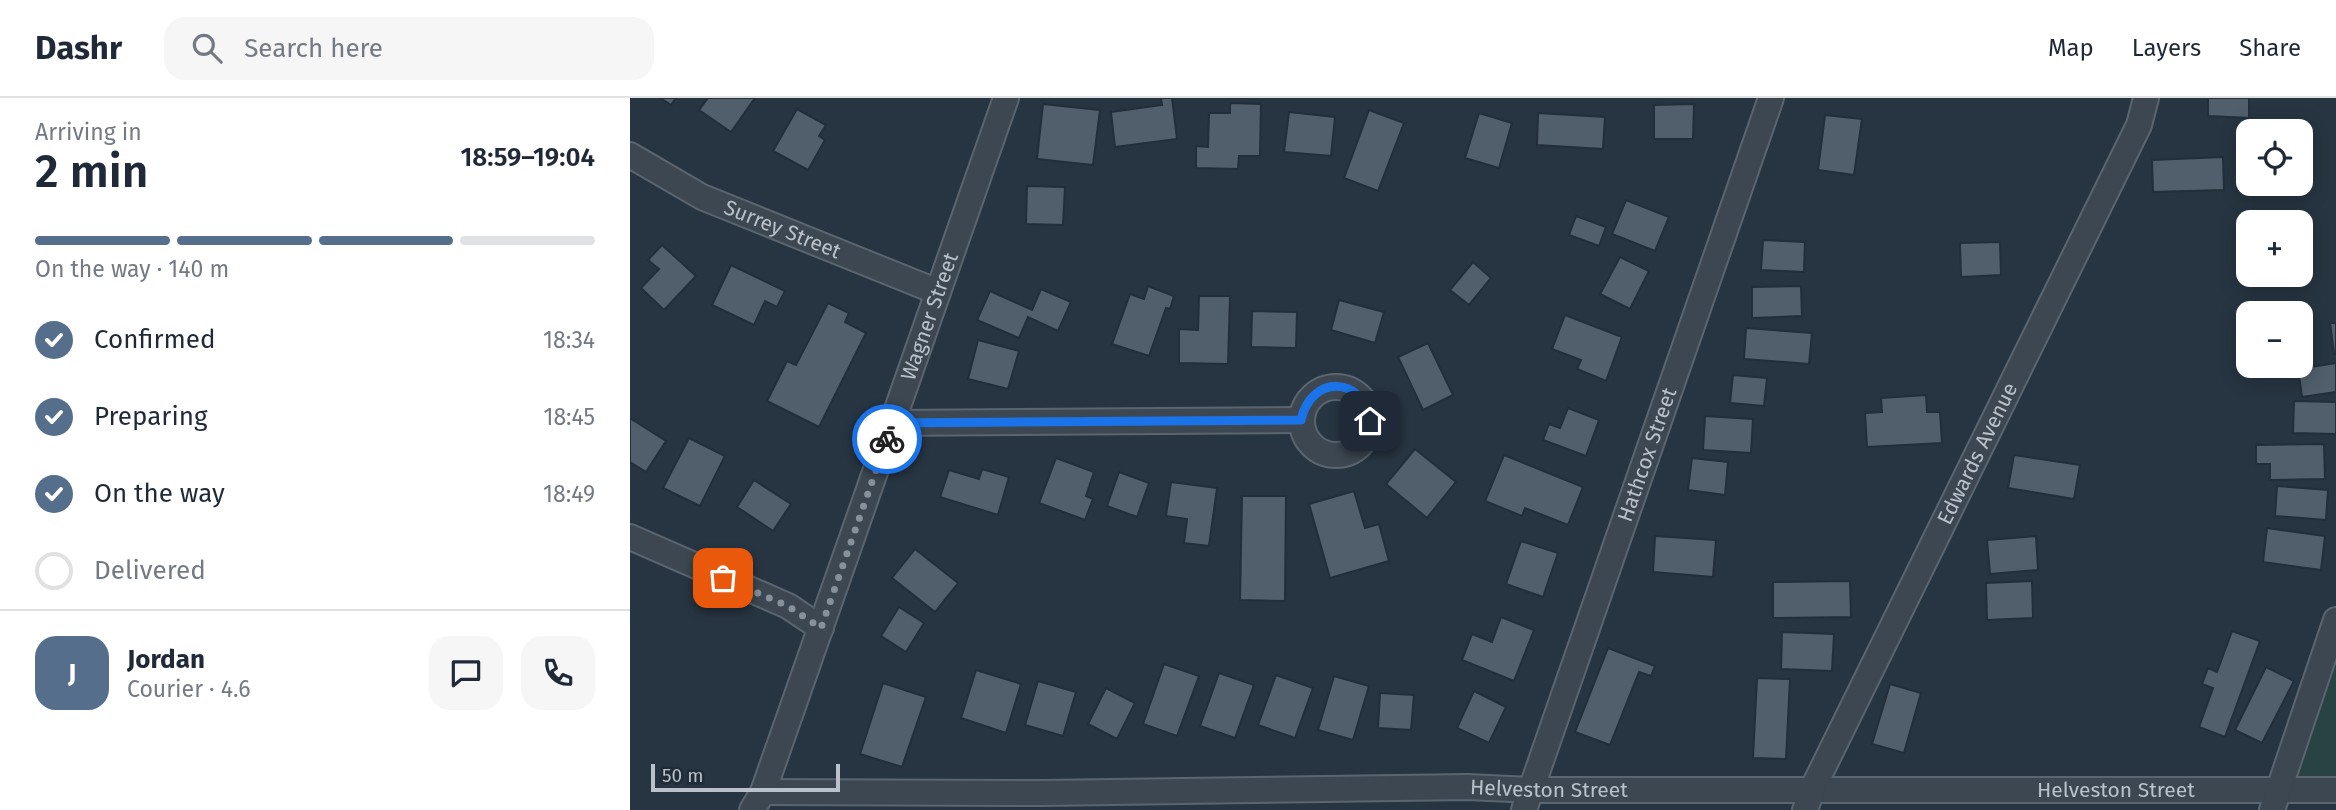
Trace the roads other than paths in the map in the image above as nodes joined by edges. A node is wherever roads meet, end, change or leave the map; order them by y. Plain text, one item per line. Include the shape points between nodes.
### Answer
1 (1006, 98) edge
2 (1771, 98) edge
3 (2146, 98) edge
4 (630, 155) edge
5 (938, 292) junction
6 (1301, 420) dead end
7 (892, 423) junction
8 (630, 537) edge
9 (2336, 620) edge
10 (821, 628) junction
11 (2336, 790) edge
12 (1528, 800) edge
13 (1809, 800) edge
14 (2276, 800) edge
15 (757, 801) edge

1 - 5 street, Wagner Street
2 - 12 street, Hathcox Street
3 - 13 street, Edwards Avenue via 2139,125
4 - 5 street, Surrey Street via 702,197
5 - 7 street, Wagner Street
6 - 7 street
7 - 10 street, Wagner Street
8 - 10 street via 788,606
9 - 14 street
10 - 15 street, Wagner Street
11 - 14 street, Helveston Street
12 - 13 street, Helveston Street
12 - 15 street, Helveston Street via 1468,787
13 - 14 street, Helveston Street

